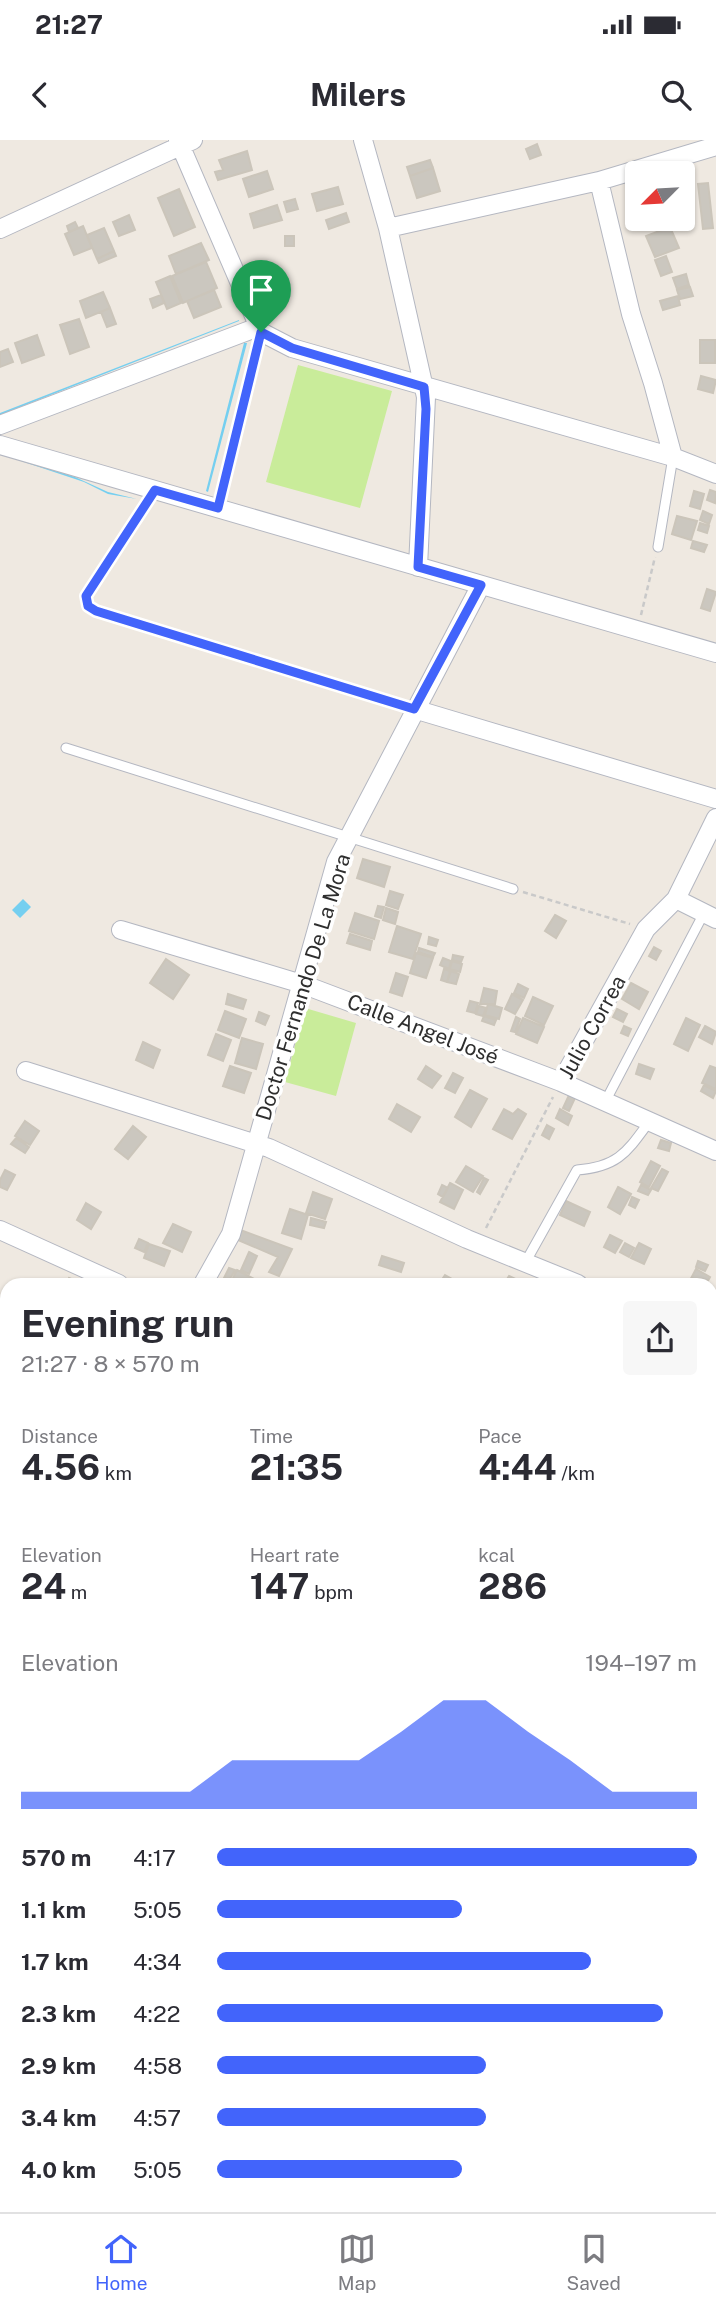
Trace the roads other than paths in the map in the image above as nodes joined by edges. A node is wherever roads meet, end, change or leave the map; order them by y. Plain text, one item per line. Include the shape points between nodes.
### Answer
1 (363, 140) edge
2 (184, 142) edge
3 (716, 146) edge
4 (599, 181) junction
5 (388, 228) junction
6 (0, 229) edge
7 (260, 330) junction
8 (424, 387) junction
9 (0, 425) edge
10 (0, 445) edge
11 (673, 457) junction
12 (716, 474) edge
13 (155, 490) junction
14 (218, 508) junction
15 (658, 547) road end
16 (418, 567) junction
17 (481, 585) junction
18 (716, 653) edge
19 (414, 709) junction
20 (66, 748) dead end
21 (716, 799) edge
22 (716, 818) edge
23 (349, 835) junction
24 (513, 889) road end
25 (676, 899) junction
26 (710, 916) edge
27 (121, 930) dead end
28 (302, 984) junction
29 (26, 1071) dead end
30 (561, 1082) junction
31 (605, 1102) junction
32 (649, 1122) junction
33 (256, 1145) junction
34 (716, 1151) edge
35 (0, 1230) edge
36 (525, 1263) junction
37 (106, 1278) edge
38 (206, 1278) edge
39 (563, 1278) edge

1 - 5 street
2 - 6 street
2 - 7 street
3 - 4 street
4 - 5 street
4 - 11 street via 631,314
5 - 8 street
7 - 8 street via 292,348
7 - 9 street
7 - 14 lane
8 - 11 street
8 - 16 street
10 - 13 street
11 - 12 street
11 - 15 lane
13 - 14 street
13 - 19 lane via 86,596 88,606
14 - 16 street
16 - 17 street
17 - 18 street
17 - 19 street, Doctor Fernando De La Mora
19 - 21 street
19 - 23 street, Doctor Fernando De La Mora
20 - 23 lane
22 - 25 street, Julio Correa
23 - 24 lane
23 - 28 street, Doctor Fernando De La Mora via 336,862
25 - 26 street
25 - 30 street, Julio Correa via 646,929
26 - 31 lane
27 - 28 street, Calle Angel José
28 - 30 street, Calle Angel José
28 - 33 street, Doctor Fernando De La Mora
29 - 33 street
30 - 31 street, Calle Angel José
31 - 32 street, Calle Angel José
32 - 34 street, Calle Angel José
32 - 36 lane via 624,1156 578,1170
33 - 36 street
33 - 38 street, Doctor Fernando De La Mora via 231,1234
35 - 37 street
36 - 39 street

